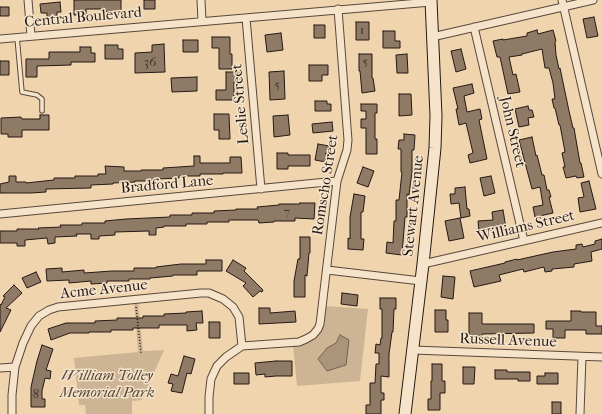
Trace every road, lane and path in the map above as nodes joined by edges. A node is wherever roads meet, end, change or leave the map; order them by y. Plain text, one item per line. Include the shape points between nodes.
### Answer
1 (28, 0) edge
2 (201, 0) edge
3 (593, 0) edge
4 (431, 1) edge
5 (563, 3) edge
6 (338, 10) junction
7 (246, 18) junction
8 (202, 21) junction
9 (474, 28) junction
10 (31, 36) junction
11 (17, 37) junction
12 (432, 37) junction
13 (0, 39) edge
14 (42, 111) dead end
15 (602, 174) edge
16 (337, 181) junction
17 (261, 189) junction
18 (0, 214) edge
19 (602, 223) edge
20 (524, 242) junction
21 (423, 264) junction
22 (327, 270) junction
23 (421, 281) junction
24 (136, 306) dead end
25 (242, 346) junction
26 (413, 350) junction
27 (141, 353) dead end
28 (582, 357) junction
29 (602, 357) edge
30 (15, 367) junction
31 (0, 368) edge
32 (12, 414) edge
33 (209, 414) edge
34 (405, 414) edge
35 (580, 414) edge

1 - 10 street
2 - 8 street
3 - 5 street
4 - 6 street, Central Boulevard
4 - 12 main road, Stewart Avenue
5 - 9 street
5 - 15 street
6 - 7 street, Central Boulevard
6 - 16 street, Romscho Street via 348,140
7 - 8 street, Central Boulevard
7 - 17 street, Leslie Street
8 - 10 street, Central Boulevard
9 - 12 street
9 - 20 street, John Street
10 - 11 street, Central Boulevard
11 - 13 street, Central Boulevard
11 - 14 lane via 22,92 37,95 42,99
12 - 21 main road, Stewart Avenue via 436,148
16 - 17 street, Bradford Lane
16 - 22 street, Romscho Street
17 - 18 street, Bradford Lane
19 - 20 street, Williams Street
20 - 21 street, Williams Street
21 - 23 main road, Stewart Avenue
22 - 23 street
22 - 25 street, Romscho Street via 320,324 313,335 298,342
23 - 26 main road, Stewart Avenue
24 - 27 path
25 - 30 street, Acme Avenue via 239,317 232,307 223,299 209,294 186,294 49,310 39,316 31,326
25 - 33 street via 217,366 211,380
26 - 28 street, Russell Avenue
26 - 34 main road, Stewart Avenue
28 - 29 street, Russell Avenue
28 - 35 street
30 - 31 street
30 - 32 street, Acme Avenue

